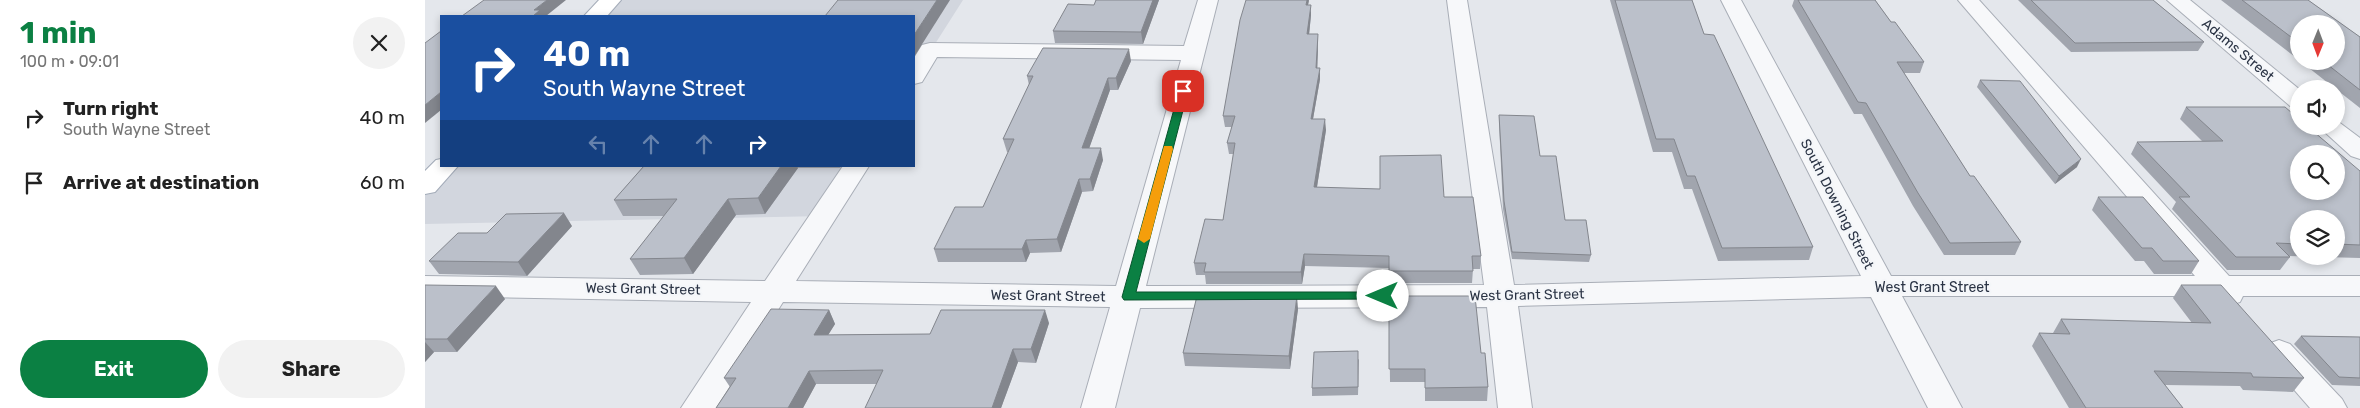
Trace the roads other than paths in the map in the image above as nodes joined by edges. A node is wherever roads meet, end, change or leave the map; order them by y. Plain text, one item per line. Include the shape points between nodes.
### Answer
1 (611, 0) edge
2 (1208, 0) edge
3 (1457, 0) edge
4 (1731, 0) edge
5 (1968, 0) edge
6 (2177, 0) edge
7 (596, 15) edge
8 (1193, 53) junction
9 (915, 74) edge
10 (2290, 94) edge
11 (2340, 135) edge
12 (2360, 152) edge
13 (444, 167) edge
14 (855, 167) edge
15 (425, 186) edge
16 (425, 286) edge
17 (1880, 286) junction
18 (2221, 286) junction
19 (2360, 286) edge
20 (774, 291) junction
21 (1501, 296) junction
22 (1129, 297) junction
23 (2246, 315) edge
24 (2266, 336) edge
25 (698, 408) edge
26 (1098, 408) edge
27 (1515, 408) edge
28 (1945, 408) edge
29 (2330, 408) edge

1 - 7 main road
2 - 8 street
3 - 21 street
4 - 17 street, South Downing Street
5 - 18 street
6 - 10 street, Adams Street
8 - 9 street via 931,50
8 - 22 street
11 - 12 street
13 - 15 main road
14 - 20 street
16 - 20 street, West Grant Street
17 - 18 street, West Grant Street
17 - 21 street, West Grant Street
17 - 28 street, South Downing Street
18 - 19 street, West Grant Street
18 - 23 street
20 - 22 street, West Grant Street
20 - 25 street
21 - 22 street, West Grant Street
21 - 27 street
22 - 26 street
24 - 29 street

